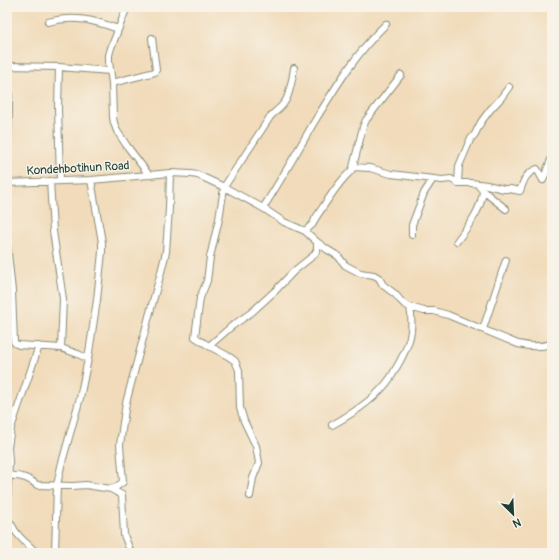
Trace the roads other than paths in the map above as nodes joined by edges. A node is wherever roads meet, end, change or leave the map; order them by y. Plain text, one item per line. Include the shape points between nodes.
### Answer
1 (127, 7) edge
2 (48, 22) dead end
3 (386, 24) dead end
4 (118, 29) junction
5 (152, 38) dead end
6 (8, 67) edge
7 (58, 67) junction
8 (294, 68) dead end
9 (110, 71) junction
10 (401, 75) dead end
11 (112, 83) junction
12 (509, 87) dead end
13 (552, 157) edge
14 (353, 167) junction
15 (7, 168) edge
16 (170, 173) junction
17 (149, 175) junction
18 (433, 179) junction
19 (60, 180) junction
20 (91, 180) junction
21 (50, 181) junction
22 (7, 183) edge
23 (458, 183) junction
24 (477, 184) junction
25 (224, 188) junction
26 (483, 191) junction
27 (263, 208) junction
28 (506, 209) dead end
29 (306, 231) junction
30 (412, 234) dead end
31 (457, 241) dead end
32 (317, 242) junction
33 (7, 244) edge
34 (506, 260) dead end
35 (410, 307) junction
36 (483, 330) junction
37 (552, 344) edge
38 (39, 346) junction
39 (209, 346) junction
40 (61, 348) junction
41 (88, 359) junction
42 (332, 425) dead end
43 (8, 476) edge
44 (57, 485) junction
45 (111, 489) junction
46 (250, 496) dead end
47 (7, 509) edge
48 (8, 521) edge
49 (36, 553) edge
50 (55, 553) edge
51 (131, 553) edge

1 - 4 street
2 - 4 street via 69,18 80,19
3 - 27 street via 360,52 334,90
4 - 9 street via 109,55
5 - 11 street via 155,72
6 - 7 street
6 - 15 street
7 - 9 street
7 - 19 street
8 - 25 street via 285,102 270,117
9 - 11 street
10 - 14 street via 366,120
11 - 17 street via 113,117 117,131
12 - 23 street via 485,116 470,140 459,166
13 - 24 street via 543,180 536,169 527,175 520,191
14 - 18 street
14 - 29 street via 338,184
16 - 17 street, Kondehbotihun Road
16 - 25 street, Kondehbotihun Road via 198,176
16 - 45 street via 166,252 126,403 120,445 123,482
17 - 20 street, Kondehbotihun Road
18 - 23 street via 451,179
18 - 30 street via 421,200 412,225
19 - 20 street, Kondehbotihun Road
19 - 21 street, Kondehbotihun Road
20 - 41 street via 102,252
21 - 22 street, Kondehbotihun Road
21 - 40 street via 53,231 63,299
23 - 24 street
24 - 26 street
25 - 27 street, Kondehbotihun Road
25 - 39 street via 207,281 200,298 194,334
26 - 28 street
26 - 31 street via 483,198 472,221
27 - 29 street, Kondehbotihun Road via 284,222
29 - 32 street
32 - 35 street via 338,256 345,265 360,273 379,278 383,285
32 - 39 street via 314,255 252,312
33 - 38 street via 14,342 19,345
34 - 36 street
35 - 36 street via 441,313
35 - 42 street via 412,319 408,343 391,377 362,407
36 - 37 street via 529,347
38 - 40 street
38 - 43 street via 11,428
39 - 46 street via 235,361 239,370 240,408 256,446 259,463
40 - 41 street
41 - 44 street
43 - 44 street via 26,478 37,485
43 - 47 street
44 - 45 street via 86,485
44 - 50 street
45 - 51 street via 122,495 124,535
48 - 49 street

